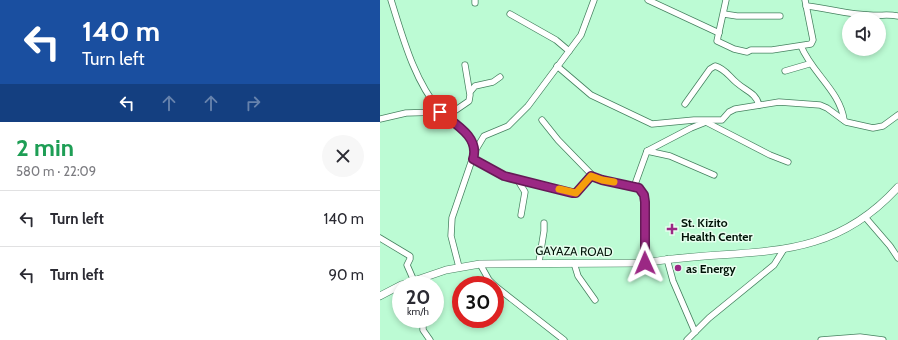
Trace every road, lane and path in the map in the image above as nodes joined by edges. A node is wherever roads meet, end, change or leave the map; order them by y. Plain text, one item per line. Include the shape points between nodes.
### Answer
1 (391, 0) edge
2 (594, 0) edge
3 (648, 0) edge
4 (726, 0) edge
5 (806, 3) edge
6 (510, 14) dead end
7 (724, 14) junction
8 (780, 16) dead end
9 (898, 16) edge
10 (719, 33) junction
11 (801, 46) junction
12 (569, 51) junction
13 (809, 64) junction
14 (465, 65) dead end
15 (556, 66) junction
16 (786, 71) dead end
17 (500, 77) dead end
18 (470, 92) junction
19 (685, 104) dead end
20 (759, 105) junction
21 (440, 112) junction
22 (450, 114) dead end
23 (898, 115) edge
24 (380, 119) edge
25 (542, 120) dead end
26 (844, 120) junction
27 (708, 121) junction
28 (647, 151) junction
29 (475, 152) junction
30 (473, 159) junction
31 (788, 162) dead end
32 (714, 175) dead end
33 (593, 176) junction
34 (517, 179) junction
35 (634, 187) junction
36 (898, 187) edge
37 (521, 215) dead end
38 (865, 217) junction
39 (544, 222) dead end
40 (380, 238) edge
41 (784, 249) junction
42 (898, 258) edge
43 (667, 259) junction
44 (539, 262) junction
45 (574, 263) junction
46 (645, 263) junction
47 (480, 264) junction
48 (458, 267) junction
49 (411, 276) edge
50 (430, 276) edge
51 (487, 276) edge
52 (392, 290) edge
53 (504, 294) edge
54 (380, 296) edge
55 (595, 300) dead end
56 (423, 328) edge
57 (695, 332) junction
58 (430, 340) edge
59 (564, 340) edge
60 (687, 340) edge
61 (821, 340) edge
62 (883, 340) edge

1 - 21 street via 414,69
2 - 12 street via 585,28
3 - 10 street
4 - 7 street
5 - 9 street via 834,12
5 - 11 street via 813,42
6 - 12 street via 556,40
7 - 8 street
7 - 10 street
10 - 11 street via 717,41 720,44 747,52
11 - 13 street
12 - 15 street
13 - 16 street
13 - 26 street via 822,77 841,105
14 - 18 street
15 - 27 street via 591,95 652,124
15 - 29 street via 515,120 508,126 484,136
17 - 18 street via 493,82 474,86
18 - 22 street via 468,101
19 - 20 street via 710,69 716,66 751,92
20 - 26 street via 779,102 820,105
20 - 27 street via 731,111 722,120
21 - 24 street via 406,113
21 - 29 street via 468,135
23 - 26 street via 878,127
25 - 33 street
27 - 28 street
27 - 31 street
28 - 32 street via 670,156
28 - 35 street
29 - 30 street
30 - 34 street via 504,176
30 - 48 street via 452,216 451,236
33 - 34 street via 588,177 576,193
33 - 35 street
34 - 37 street via 525,192
35 - 46 street via 641,190 644,195
36 - 38 main road, GAYAZA ROAD
38 - 41 main road, GAYAZA ROAD via 848,228 817,241
38 - 42 street
39 - 44 street
40 - 49 street via 410,256 406,265
41 - 43 main road, GAYAZA ROAD via 740,255
41 - 57 street via 774,266
43 - 46 main road, GAYAZA ROAD
43 - 57 street via 673,281
44 - 45 main road, GAYAZA ROAD
44 - 47 main road, GAYAZA ROAD
45 - 46 main road, GAYAZA ROAD
45 - 55 street via 578,276
47 - 48 main road, GAYAZA ROAD
47 - 51 street
48 - 50 main road, GAYAZA ROAD
52 - 54 main road, GAYAZA ROAD
53 - 59 street
56 - 58 street
57 - 60 street
61 - 62 street via 860,337

